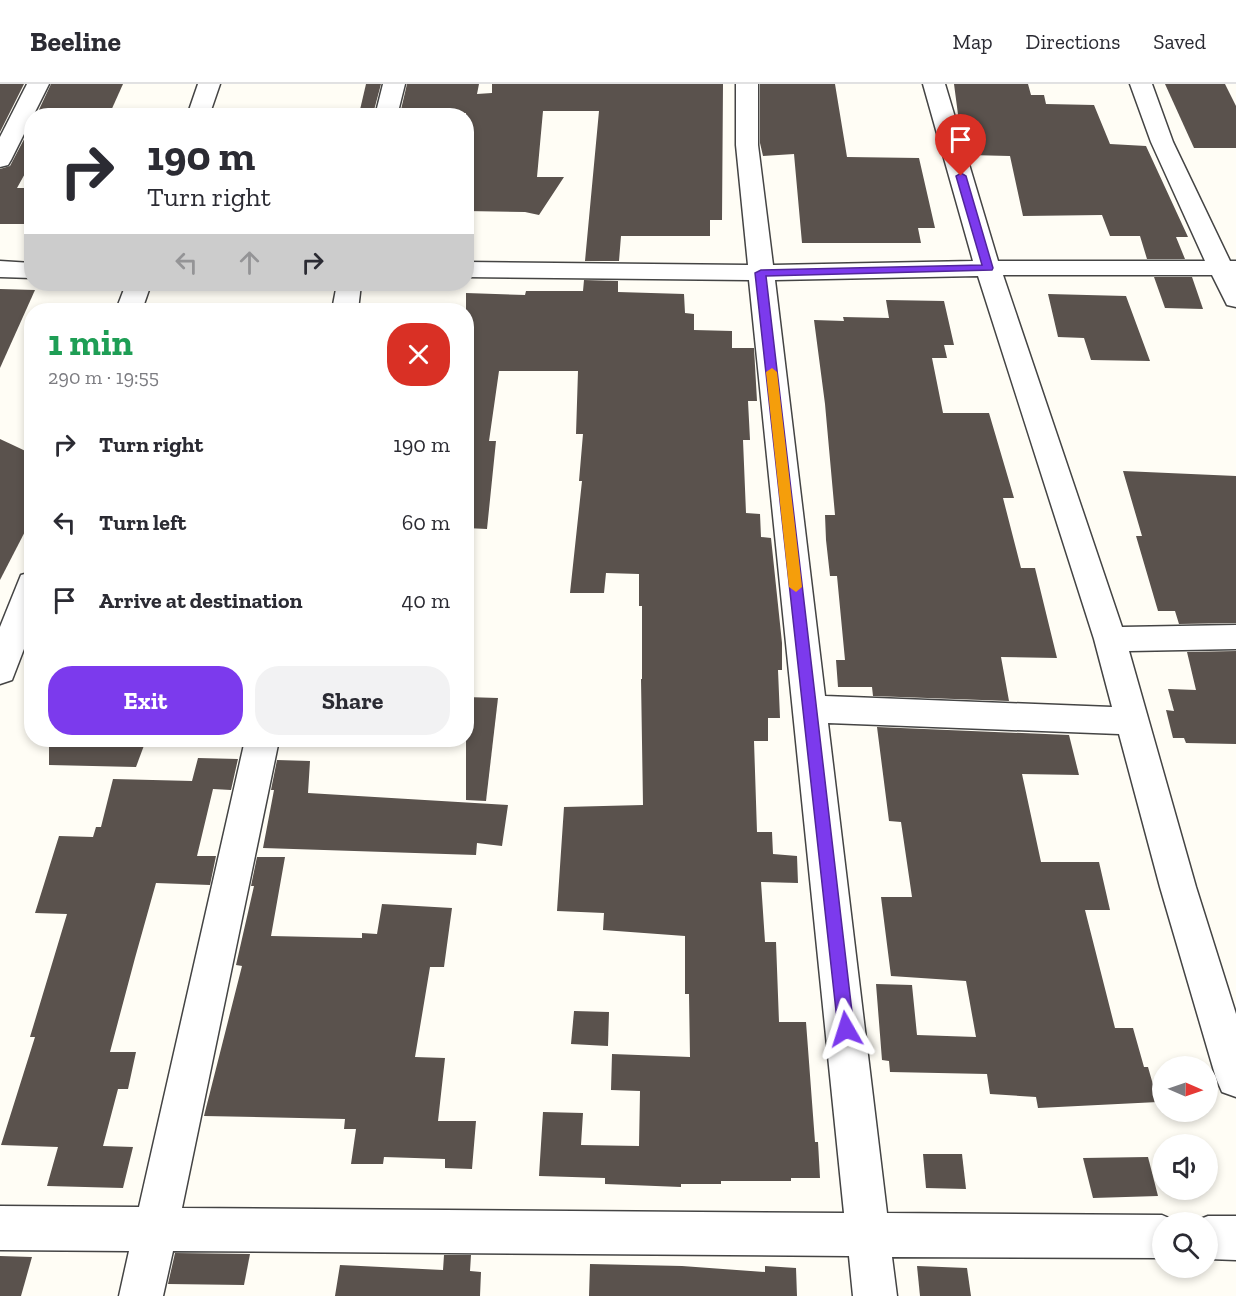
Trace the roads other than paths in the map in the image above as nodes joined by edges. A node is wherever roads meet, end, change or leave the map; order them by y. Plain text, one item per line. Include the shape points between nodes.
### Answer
1 (38, 84) edge
2 (209, 84) edge
3 (394, 84) edge
4 (747, 84) edge
5 (934, 84) edge
6 (1141, 84) edge
7 (26, 108) edge
8 (201, 108) edge
9 (388, 108) edge
10 (24, 112) edge
11 (0, 160) edge
12 (988, 268) junction
13 (1229, 268) edge
14 (0, 269) edge
15 (474, 269) edge
16 (24, 270) edge
17 (761, 273) junction
18 (1236, 299) edge
19 (24, 605) edge
20 (1236, 637) edge
21 (1110, 639) junction
22 (0, 671) edge
23 (809, 709) junction
24 (1132, 721) junction
25 (260, 747) edge
26 (1236, 1078) edge
27 (0, 1228) edge
28 (156, 1229) junction
29 (870, 1235) junction
30 (1152, 1237) edge
31 (1218, 1238) edge
32 (1236, 1238) edge
33 (141, 1296) edge
34 (876, 1296) edge

1 - 7 street
2 - 8 street
3 - 9 street
4 - 17 street via 747,145
5 - 12 street
6 - 13 street via 1162,142
10 - 11 street
12 - 13 street
12 - 17 street
12 - 21 street
13 - 18 street
14 - 16 street
15 - 17 street
17 - 23 street
19 - 22 street
20 - 21 street
21 - 24 street
23 - 24 street
23 - 29 street
24 - 26 street
25 - 28 street
27 - 28 street
28 - 29 street
28 - 33 street
29 - 30 street
29 - 34 street
31 - 32 street

